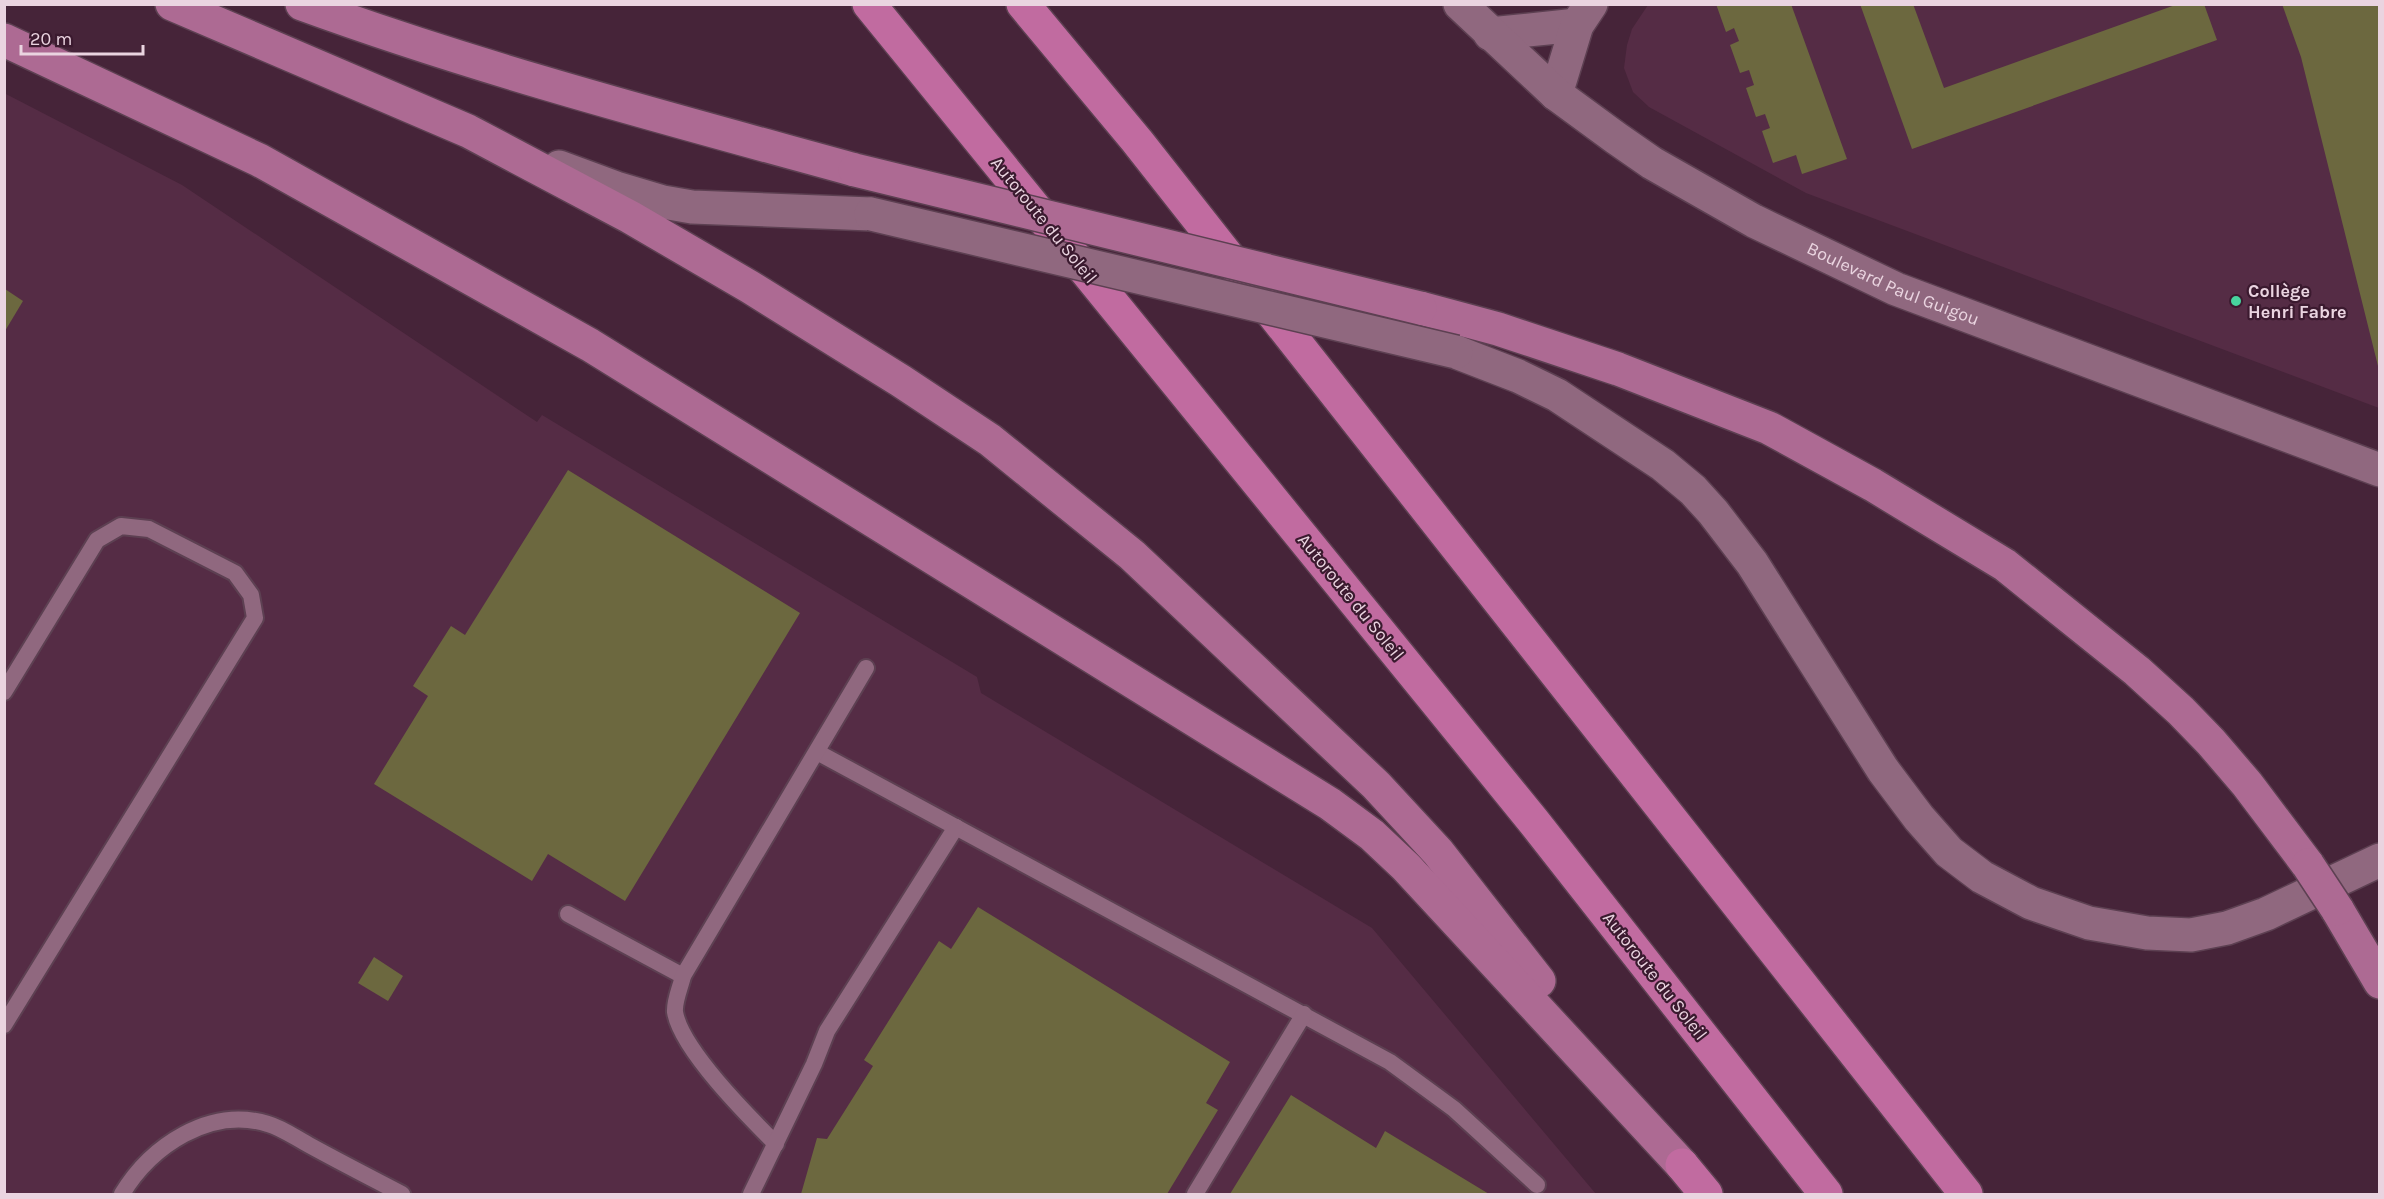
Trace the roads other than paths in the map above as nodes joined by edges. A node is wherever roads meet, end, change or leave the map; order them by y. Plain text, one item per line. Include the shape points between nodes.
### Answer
1 (172, 4) edge
2 (302, 4) edge
3 (869, 4) edge
4 (1023, 4) edge
5 (1460, 4) edge
6 (1584, 15) edge
7 (1490, 34) junction
8 (4, 40) edge
9 (1556, 94) junction
10 (468, 131) junction
11 (2379, 470) edge
12 (866, 668) dead end
13 (4, 692) edge
14 (817, 752) junction
15 (956, 827) junction
16 (2379, 860) edge
17 (568, 914) dead end
18 (683, 976) junction
19 (2379, 982) edge
20 (1304, 1014) junction
21 (4, 1025) edge
22 (776, 1144) junction
23 (1682, 1165) junction
24 (1537, 1185) dead end
25 (122, 1194) edge
26 (402, 1194) edge
27 (751, 1194) edge
28 (1195, 1194) edge
29 (1706, 1194) edge
30 (1826, 1194) edge
31 (1966, 1194) edge

1 - 10 main road
2 - 19 main road, bridge via 534,81 855,171 1498,329 1618,369 1769,428 2005,565 2137,671 2181,711 2247,784 2308,865
3 - 30 highway, Autoroute du Soleil via 1534,822
4 - 31 highway via 1137,141
5 - 7 street, Boulevard Paul Guigou
6 - 7 street
6 - 9 street
7 - 9 street, Boulevard Paul Guigou
8 - 23 main road via 259,160 590,345 1329,804 1407,867
9 - 11 street, Boulevard Paul Guigou via 1652,163 1754,221 1896,289
10 - 16 street, bridge via 663,202 692,207 871,214 1456,352 1557,395 1664,465 1693,490 1752,563 1883,770 1919,818 1949,852 1982,877 2031,903 2089,923 2147,933 2192,935 2266,914
10 - 23 main road via 640,223 901,381 990,440 1132,555 1376,785 1437,852
12 - 14 lane
13 - 21 lane via 96,540 121,526 150,529 235,573 251,595 255,618
14 - 15 lane
14 - 18 lane
15 - 20 lane
15 - 22 lane via 827,1031
17 - 18 lane
18 - 22 lane via 675,1010 683,1035 739,1107
20 - 24 lane via 1390,1062 1454,1109
20 - 28 lane
22 - 27 lane
23 - 29 highway
25 - 26 lane via 132,1177 162,1149 197,1126 235,1119 268,1124

